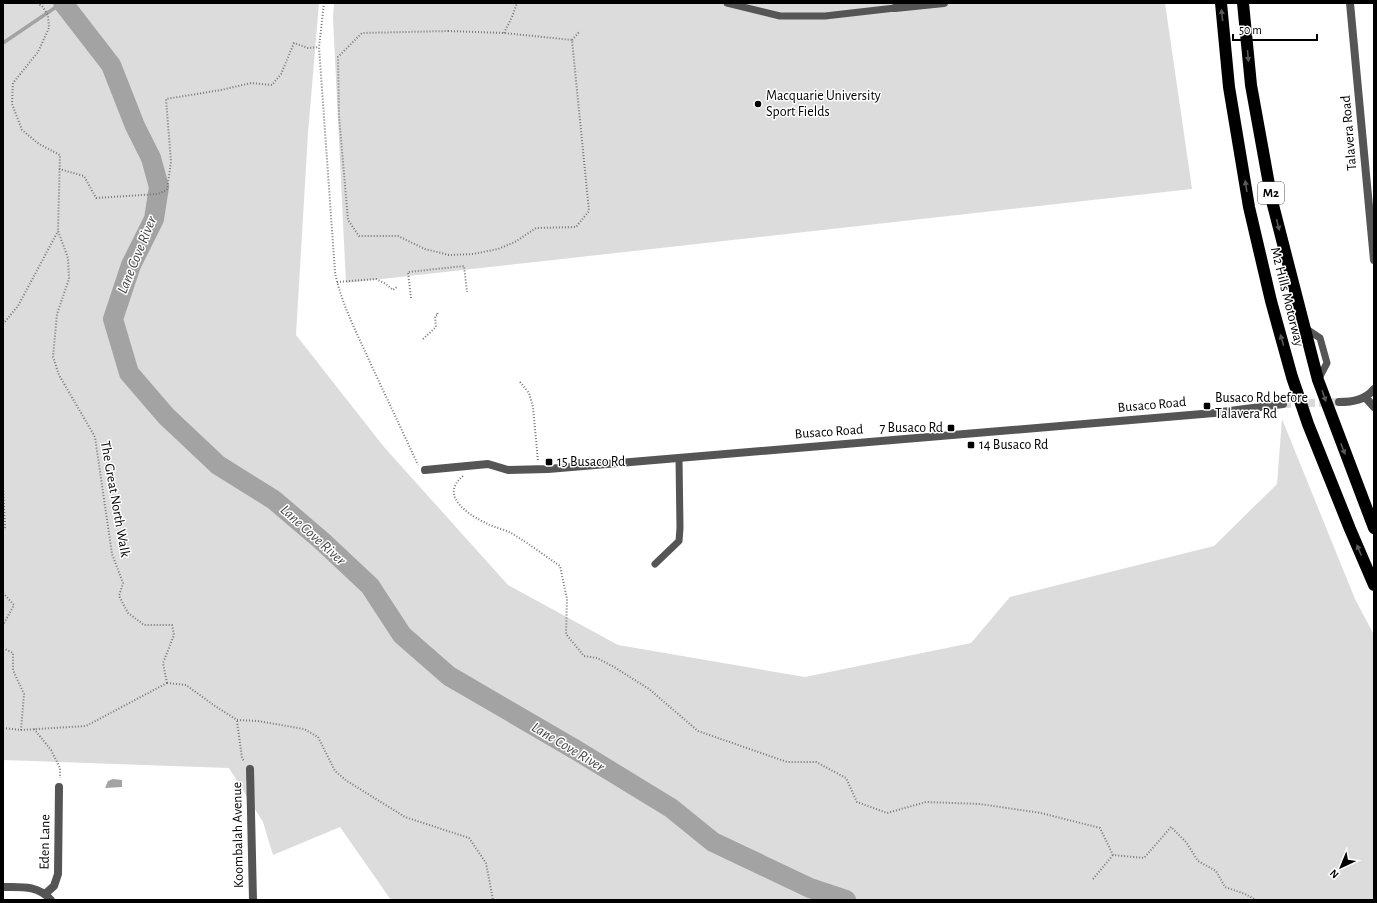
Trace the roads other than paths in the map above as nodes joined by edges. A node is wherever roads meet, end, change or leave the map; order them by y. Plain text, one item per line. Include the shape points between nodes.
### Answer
1 (727, 3) edge
2 (944, 3) edge
3 (1221, 3) edge
4 (1243, 3) edge
5 (1350, 3) edge
6 (895, 8) joint
7 (1374, 260) edge
8 (1374, 389) edge
9 (1365, 397) junction
10 (1339, 402) tunnel mouth
11 (1283, 404) tunnel mouth
12 (1374, 407) edge
13 (679, 458) junction
14 (425, 470) road end
15 (1374, 528) edge
16 (654, 564) dead end
17 (1374, 585) edge
18 (250, 768) road end
19 (59, 787) road end
20 (3, 888) edge
21 (48, 897) edge
22 (253, 900) edge

1 - 6 lane via 780,16 825,16
2 - 6 street
17 -> 3 highway, M2 Hills Motorway / M2 via 1308,424 1271,301 1249,207 1229,87
4 -> 15 highway, M2 Hills Motorway / M2 via 1251,85 1272,201 1318,380
5 - 7 street, Talavera Road
8 - 9 street
9 - 10 street via 1352,402
9 - 12 street
11 - 13 street, Busaco Road via 1220,413
13 - 14 street, Busaco Road via 548,469 508,470 488,464
13 - 16 lane via 679,541
18 - 22 street, Koombalah Avenue
19 - 21 street, Eden Lane via 58,874
20 - 21 street via 31,888

